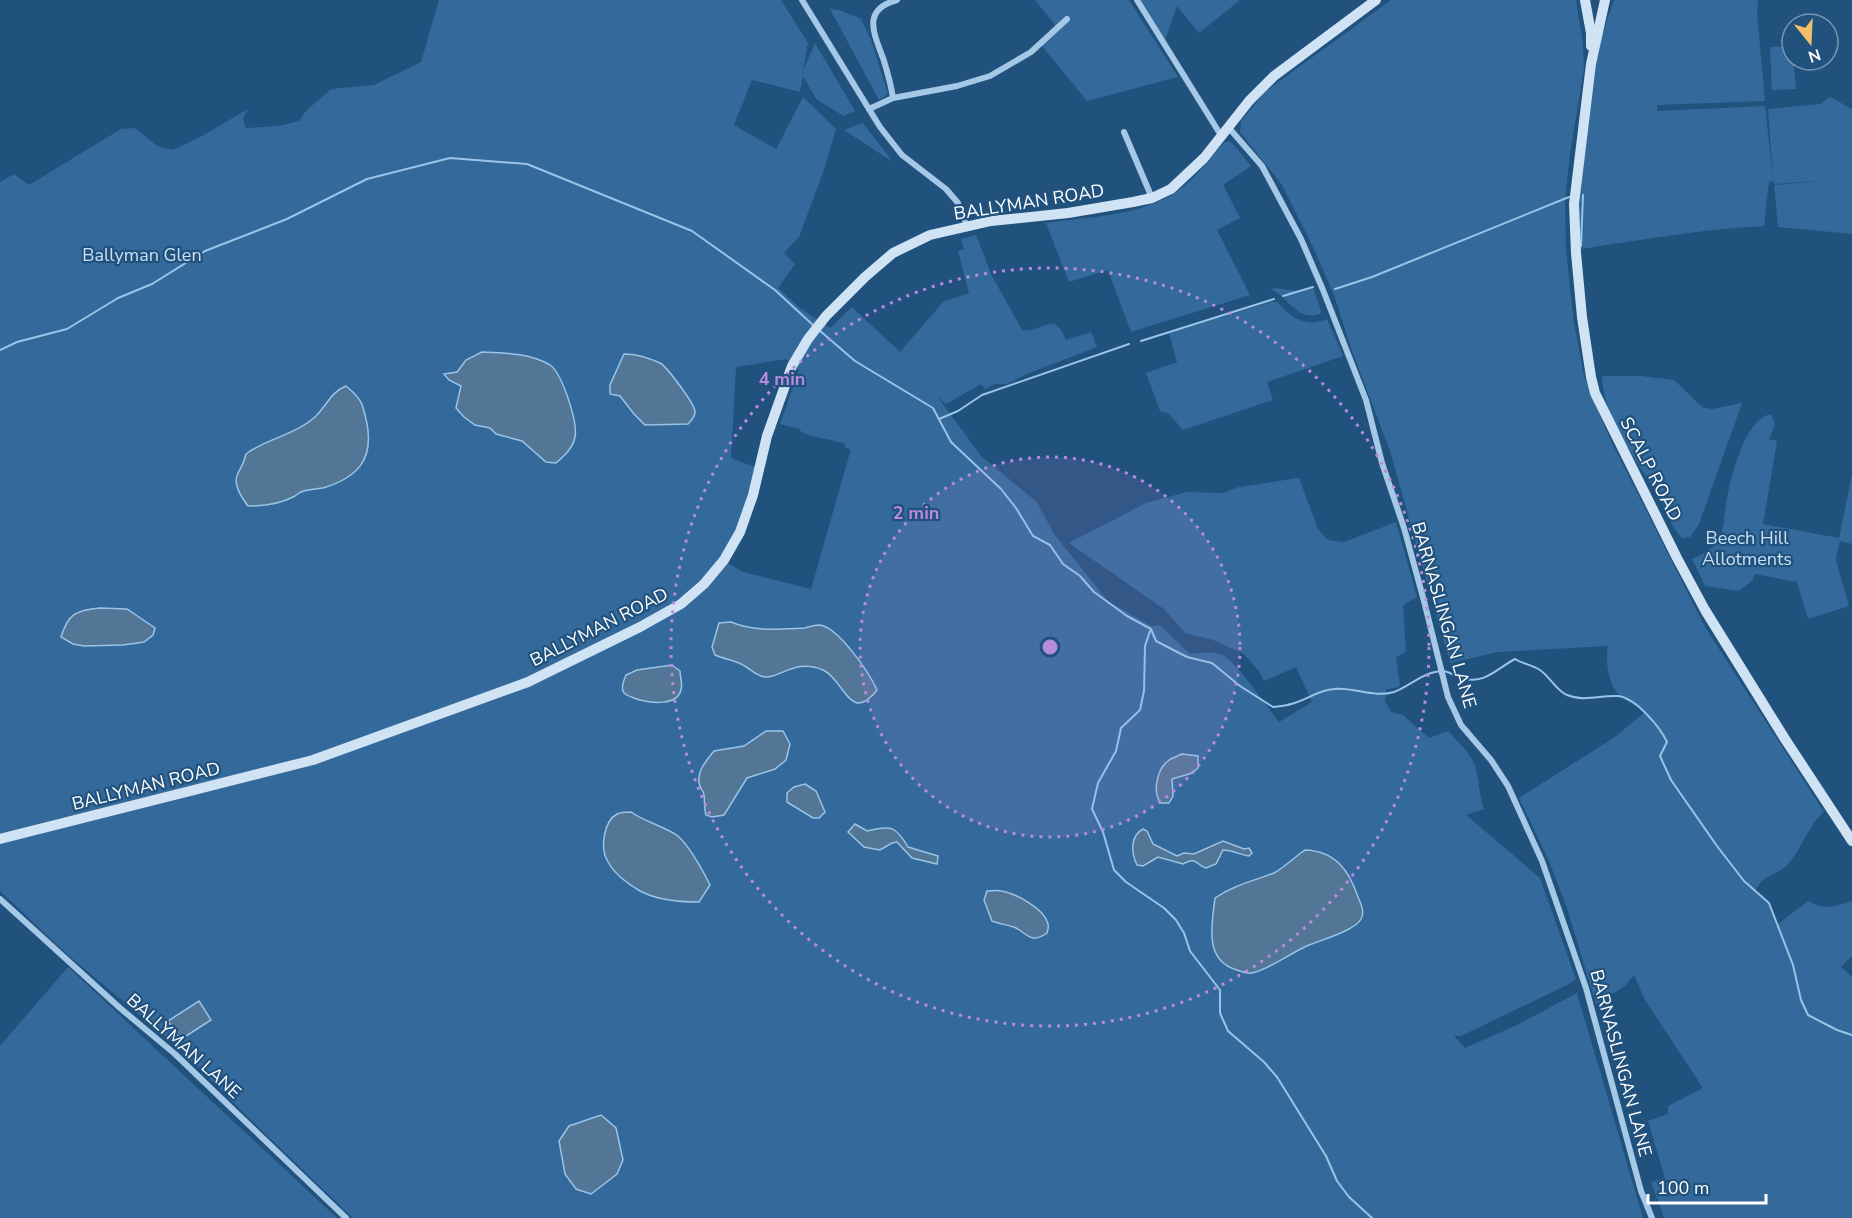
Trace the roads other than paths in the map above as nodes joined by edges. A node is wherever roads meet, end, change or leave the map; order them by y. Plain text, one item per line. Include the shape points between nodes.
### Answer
1 (802, 0) edge
2 (897, 0) edge
3 (1137, 0) edge
4 (1376, 0) edge
5 (1585, 0) edge
6 (1605, 0) edge
7 (1067, 19) dead end
8 (1591, 64) junction
9 (892, 98) junction
10 (868, 109) junction
11 (1229, 128) junction
12 (1124, 132) dead end
13 (1222, 137) junction
14 (1152, 198) junction
15 (967, 226) junction
16 (0, 839) edge
17 (1852, 841) edge
18 (0, 899) edge
19 (346, 1218) edge
20 (1652, 1218) edge

1 - 10 street
2 - 9 street via 880,8 872,25
3 - 13 street
4 - 11 street, BALLYMAN ROAD via 1274,76
5 - 8 street
6 - 8 street
7 - 9 street via 1031,52 990,76
8 - 17 street, SCALP ROAD via 1574,204 1582,317 1595,393 1705,610
9 - 10 street
10 - 15 street via 902,155 958,203
11 - 13 street, BALLYMAN ROAD
11 - 20 street, BARNASLINGAN LANE via 1262,166 1301,239 1366,400 1448,697 1461,724 1508,786 1542,861 1586,988 1641,1191
12 - 14 street
13 - 14 street, BALLYMAN ROAD via 1171,189
14 - 15 street, BALLYMAN ROAD
15 - 16 street, BALLYMAN ROAD via 908,244 893,253 849,291 808,339 780,397 740,532 724,560 681,604 528,682 313,760
18 - 19 street, BALLYMAN LANE via 175,1054

